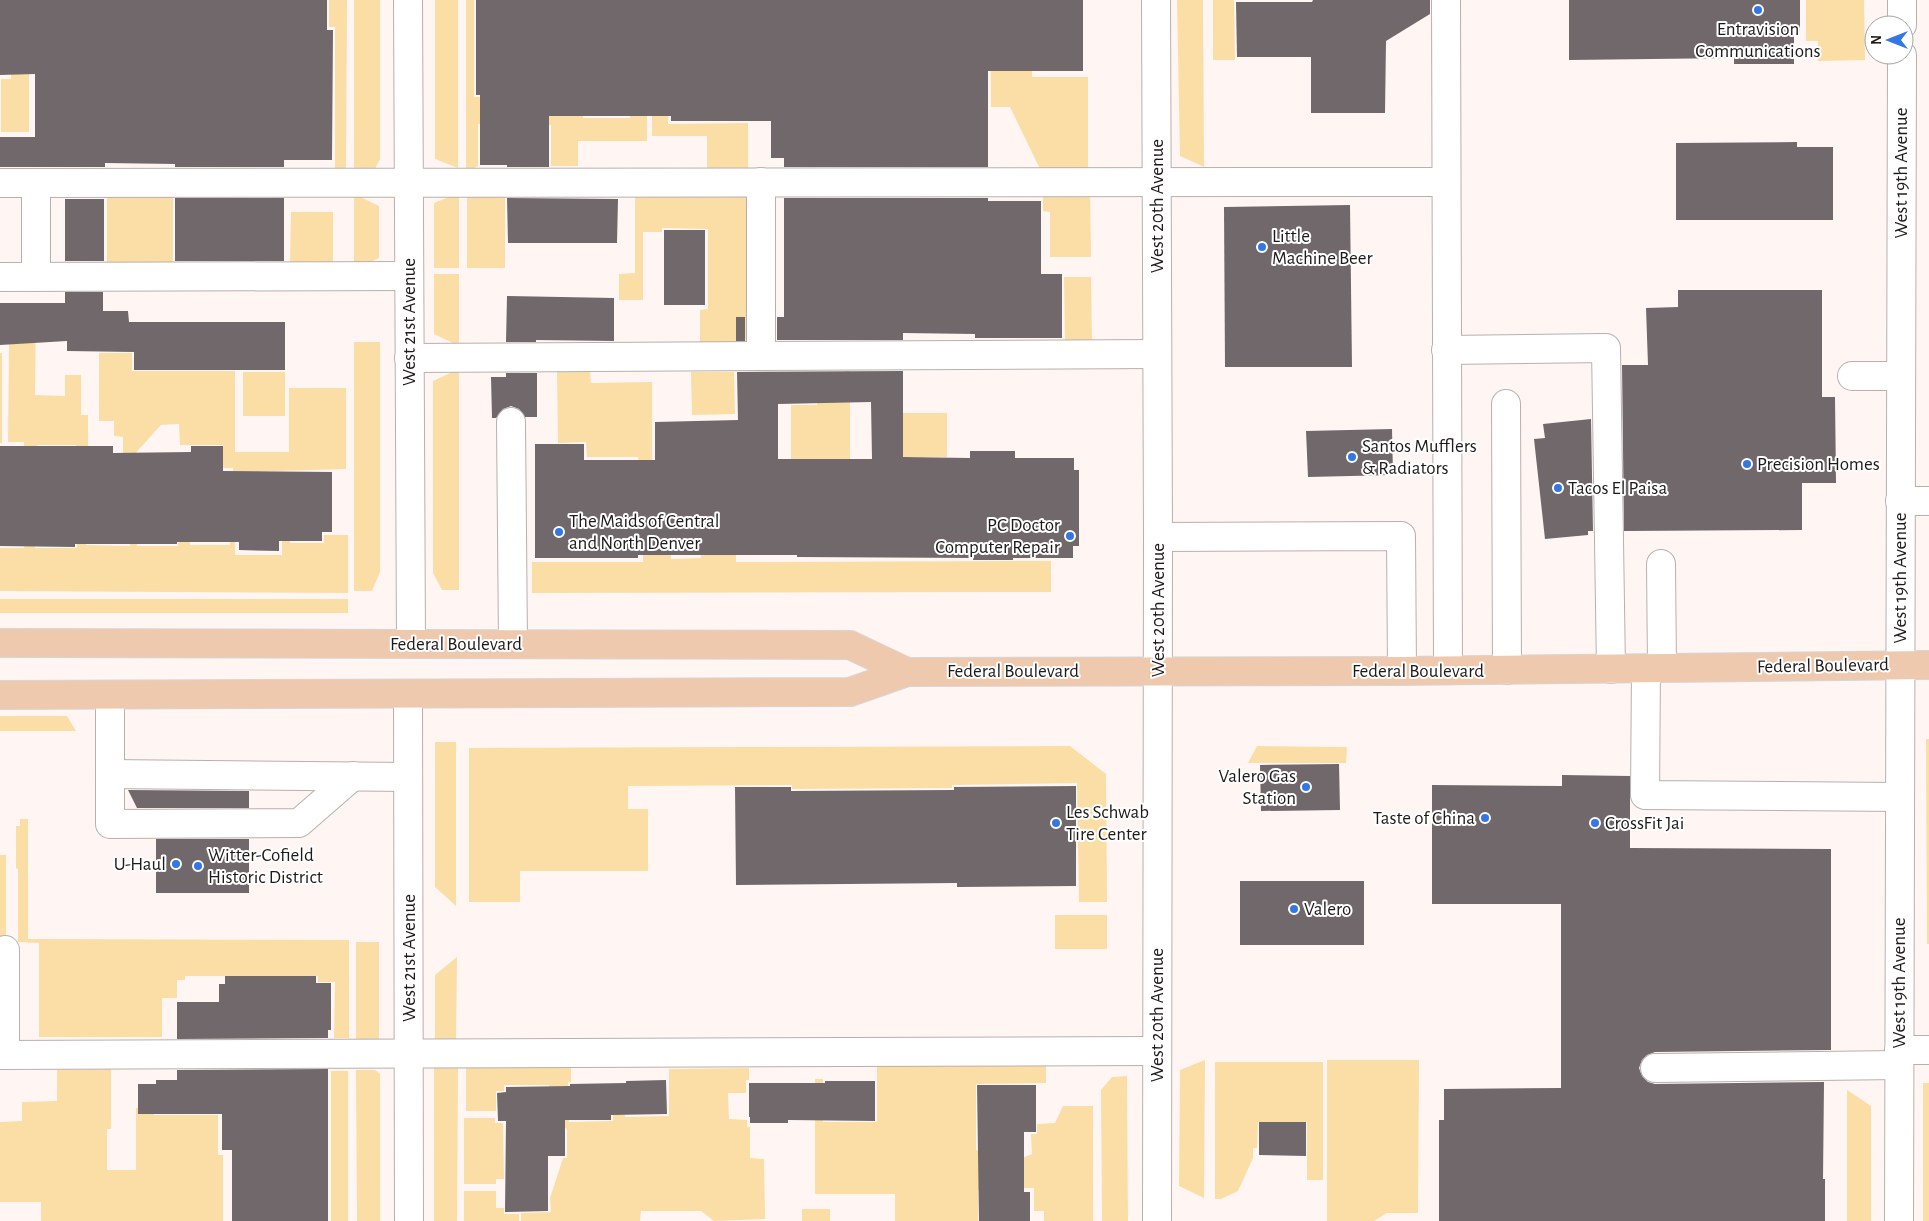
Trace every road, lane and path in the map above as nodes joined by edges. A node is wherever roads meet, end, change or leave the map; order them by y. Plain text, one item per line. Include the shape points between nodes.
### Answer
1 (408, 0) edge
2 (1156, 0) edge
3 (1446, 0) edge
4 (1902, 0) edge
5 (1902, 15) edge
6 (1902, 65) edge
7 (762, 182) junction
8 (1157, 182) junction
9 (1446, 182) junction
10 (0, 183) edge
11 (36, 183) junction
12 (408, 183) junction
13 (409, 276) junction
14 (0, 277) edge
15 (36, 277) junction
16 (1446, 350) junction
17 (1157, 354) junction
18 (761, 356) junction
19 (409, 358) junction
20 (1852, 376) dead end
21 (1900, 376) junction
22 (1506, 404) dead end
23 (511, 422) dead end
24 (1900, 501) junction
25 (1929, 501) edge
26 (1158, 536) junction
27 (1661, 564) dead end
28 (0, 644) edge
29 (411, 644) junction
30 (512, 644) junction
31 (1900, 666) junction
32 (1929, 666) edge
33 (1654, 668) junction
34 (1611, 669) junction
35 (1448, 670) junction
36 (1507, 670) junction
37 (1158, 671) junction
38 (1402, 671) junction
39 (907, 672) junction
40 (0, 695) edge
41 (110, 695) junction
42 (408, 695) junction
43 (110, 774) junction
44 (353, 776) junction
45 (408, 777) junction
46 (1900, 797) junction
47 (5, 950) dead end
48 (1929, 1050) edge
49 (1157, 1052) junction
50 (409, 1053) junction
51 (2, 1055) edge
52 (1899, 1058) junction
53 (1655, 1068) dead end
54 (409, 1221) edge
55 (1157, 1221) edge
56 (1899, 1221) edge

1 - 12 street, West 21st Avenue
2 - 8 street, West 20th Avenue
3 - 9 street
4 - 5 street
6 - 21 street, West 19th Avenue
7 - 8 street
7 - 12 street
7 - 18 street
8 - 9 street
8 - 17 street, West 20th Avenue
9 - 16 street
10 - 11 street
11 - 12 street
11 - 15 street
12 - 13 street, West 21st Avenue
13 - 15 street
13 - 19 street, West 21st Avenue
14 - 15 street
16 - 34 street via 1606,348
16 - 35 street
17 - 18 street
17 - 26 street, West 20th Avenue
18 - 19 street
19 - 29 street, West 21st Avenue
20 - 21 street
21 - 24 street, West 19th Avenue
22 - 36 street
23 - 30 street
24 - 25 street
24 - 31 street, West 19th Avenue
26 - 37 street, West 20th Avenue
26 - 38 street via 1401,536
27 - 33 street
28 - 29 main road, Federal Boulevard
29 - 30 main road, Federal Boulevard
30 - 39 main road, Federal Boulevard via 850,645
31 - 32 main road, Federal Boulevard
31 - 33 main road, Federal Boulevard
31 - 46 street, West 19th Avenue
33 - 34 main road, Federal Boulevard
33 - 46 street via 1645,795
34 - 36 main road, Federal Boulevard
35 - 36 main road, Federal Boulevard
35 - 38 main road, Federal Boulevard
37 - 38 main road, Federal Boulevard
37 - 39 main road, Federal Boulevard
37 - 49 street, West 20th Avenue
39 - 42 main road, Federal Boulevard via 850,692
40 - 41 main road, Federal Boulevard
41 - 42 main road, Federal Boulevard
41 - 43 street
42 - 45 street, West 21st Avenue
43 - 44 street
43 - 44 street via 110,824 300,823
44 - 45 street
45 - 50 street, West 21st Avenue
46 - 52 street, West 19th Avenue
47 - 51 street
48 - 52 street
49 - 50 street
49 - 55 street, West 20th Avenue
50 - 51 street
50 - 54 street, West 21st Avenue
52 - 53 street
52 - 56 street, West 19th Avenue

